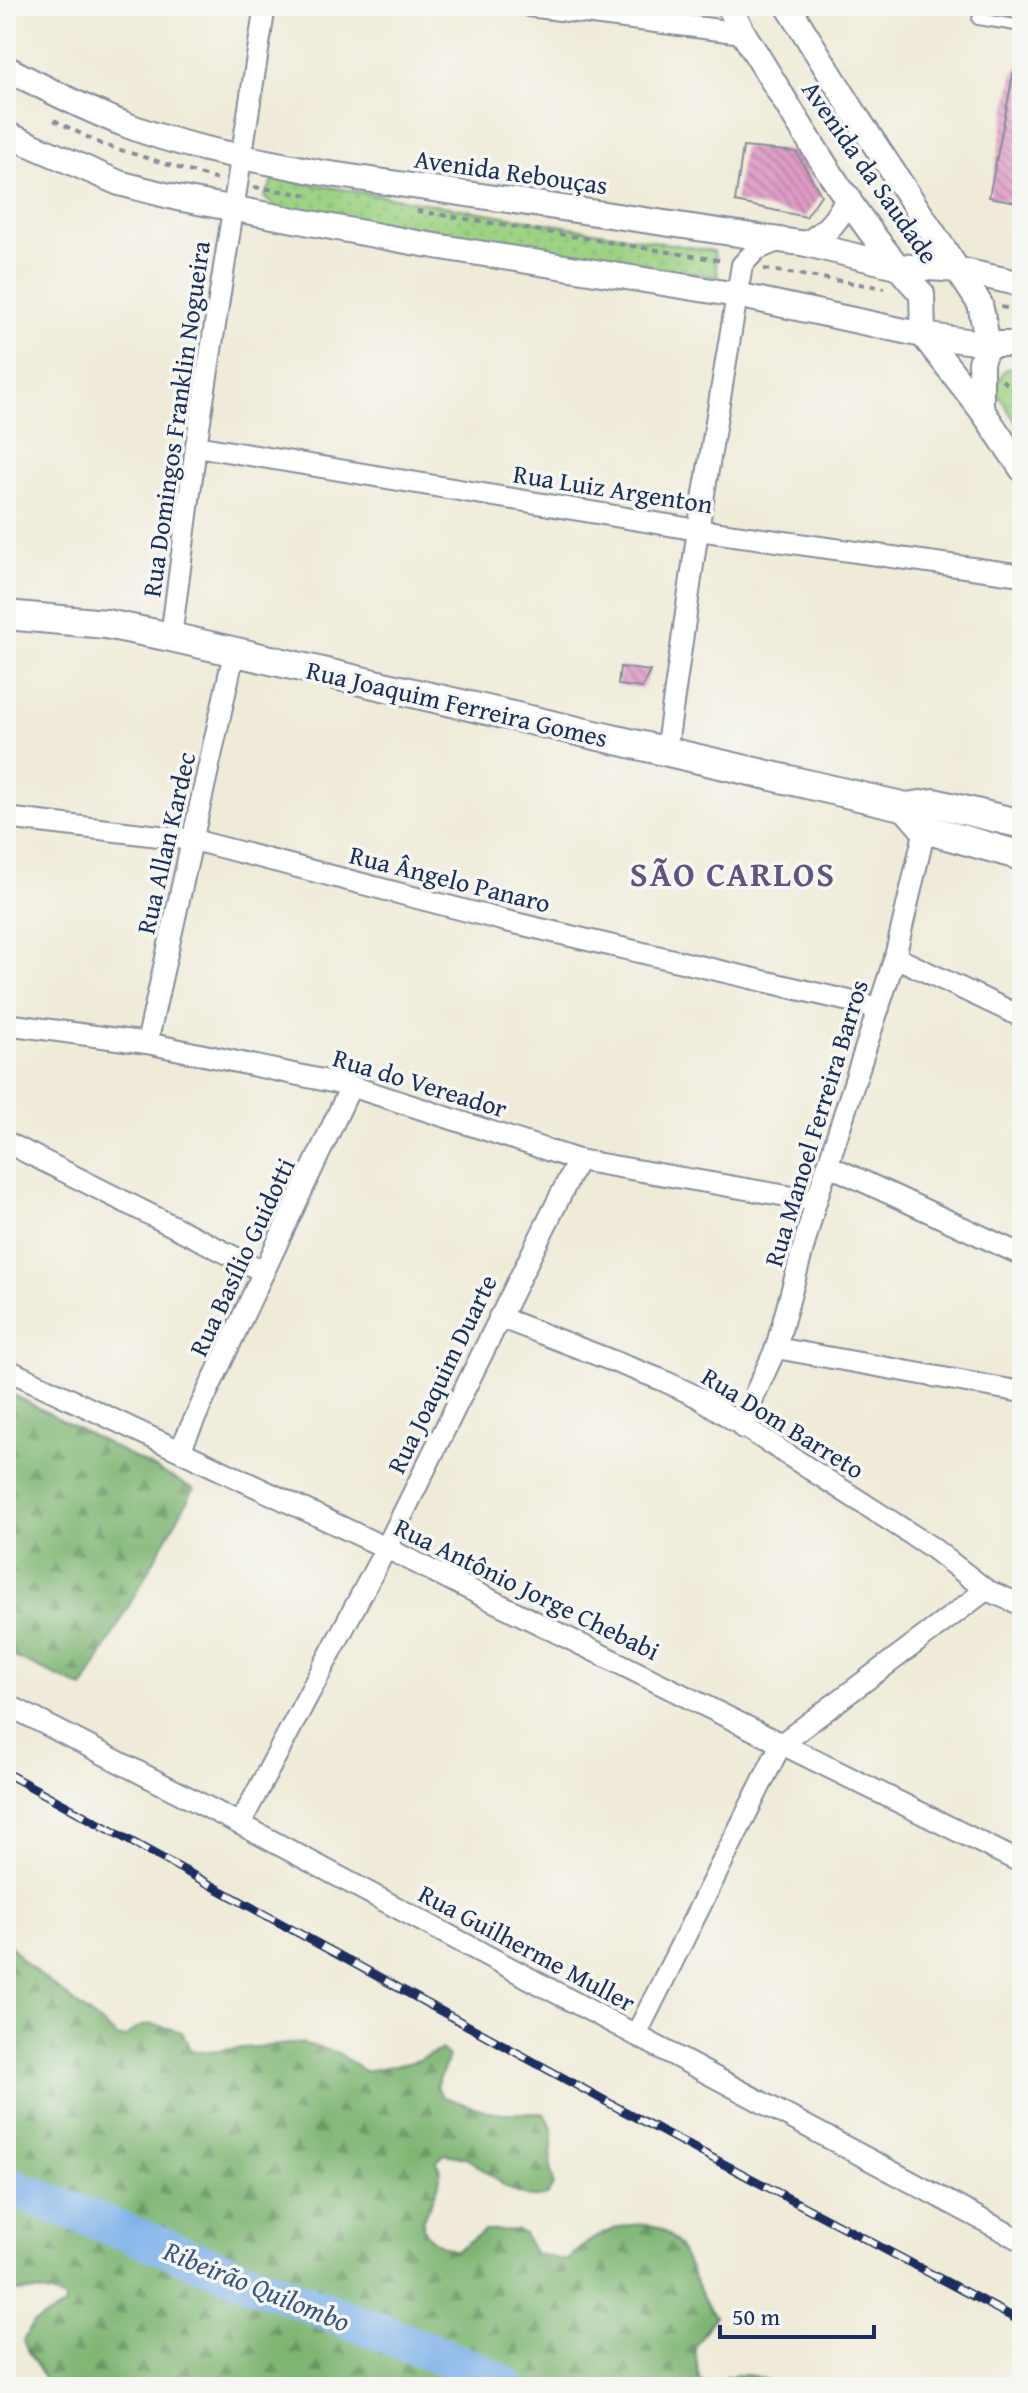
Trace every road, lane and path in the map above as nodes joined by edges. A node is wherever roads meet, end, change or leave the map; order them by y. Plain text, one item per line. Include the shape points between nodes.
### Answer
1 (265, 6) edge
2 (529, 6) edge
3 (729, 6) edge
4 (788, 6) edge
5 (978, 19) dead end
6 (1022, 26) edge
7 (743, 33) junction
8 (6, 68) edge
9 (6, 134) edge
10 (242, 156) junction
11 (848, 197) junction
12 (233, 209) junction
13 (780, 240) junction
14 (807, 244) junction
15 (896, 266) junction
16 (959, 270) junction
17 (1022, 284) edge
18 (737, 295) junction
19 (923, 335) junction
20 (988, 344) junction
21 (1022, 344) edge
22 (981, 409) junction
23 (196, 446) junction
24 (1022, 469) edge
25 (698, 530) junction
26 (1022, 575) edge
27 (6, 615) edge
28 (171, 637) junction
29 (234, 653) junction
30 (666, 752) junction
31 (906, 807) junction
32 (6, 818) edge
33 (1022, 824) edge
34 (925, 829) junction
35 (193, 840) junction
36 (1022, 856) edge
37 (895, 957) junction
38 (879, 1008) junction
39 (1022, 1017) edge
40 (6, 1024) edge
41 (147, 1043) junction
42 (351, 1086) junction
43 (6, 1142) edge
44 (578, 1160) junction
45 (828, 1165) junction
46 (816, 1201) junction
47 (1022, 1255) edge
48 (264, 1272) junction
49 (499, 1317) junction
50 (776, 1348) junction
51 (6, 1369) edge
52 (1022, 1392) edge
53 (743, 1428) junction
54 (180, 1450) junction
55 (386, 1548) junction
56 (986, 1590) junction
57 (1022, 1605) edge
58 (6, 1704) edge
59 (781, 1744) junction
60 (240, 1824) junction
61 (1022, 1863) edge
62 (636, 2035) junction
63 (1022, 2241) edge

1 - 10 street, Rua Domingos Franklin Nogueira
2 - 7 street
3 - 7 street, Avenida da Saudade
4 - 16 street, Avenida da Saudade
5 - 6 lane
7 - 11 street, Avenida da Saudade
8 - 10 street, Avenida Rebouças via 132,128
9 - 12 street via 119,183
10 - 12 street, Rua Domingos Franklin Nogueira
10 - 13 street, Avenida Rebouças via 317,172
11 - 14 street via 828,231
11 - 15 street, Avenida da Saudade
12 - 18 street
12 - 23 street, Rua Domingos Franklin Nogueira
13 - 14 street, Avenida Rebouças
13 - 18 street via 747,256
14 - 15 street, Avenida Rebouças
15 - 16 street, Avenida Rebouças
15 - 19 street, Avenida da Saudade via 922,294
16 - 17 street, Avenida Rebouças
16 - 20 street, Avenida da Saudade via 980,304
18 - 19 street
18 - 25 street
19 - 20 street
19 - 22 street
20 - 21 street
20 - 22 street, Avenida da Saudade via 981,362
22 - 24 street
23 - 25 street, Rua Luiz Argenton
23 - 28 street, Rua Domingos Franklin Nogueira
25 - 26 street, Rua Luiz Argenton
25 - 30 street
27 - 28 main road, Rua Joaquim Ferreira Gomes via 106,624
28 - 29 main road, Rua Joaquim Ferreira Gomes
29 - 30 main road, Rua Joaquim Ferreira Gomes
29 - 35 street, Rua Allan Kardec
30 - 31 main road, Rua Joaquim Ferreira Gomes
31 - 33 main road, Rua Joaquim Ferreira Gomes via 934,803
31 - 34 main road
32 - 35 street, Rua Ângelo Panaro
34 - 36 main road
34 - 37 street, Rua Manoel Ferreira Barros
35 - 38 street, Rua Ângelo Panaro via 502,920
35 - 41 street, Rua Allan Kardec
37 - 38 street, Rua Manoel Ferreira Barros
37 - 39 street
38 - 45 street, Rua Manoel Ferreira Barros
40 - 41 street, Rua do Vereador
41 - 42 street, Rua do Vereador
42 - 44 street, Rua do Vereador
42 - 48 street, Rua Basílio Guidotti
43 - 48 street
44 - 46 street, Rua do Vereador
44 - 49 street, Rua Joaquim Duarte
45 - 46 street, Rua Manoel Ferreira Barros
45 - 47 street
46 - 50 street, Rua Manoel Ferreira Barros
48 - 54 street, Rua Basílio Guidotti
49 - 53 street, Rua Dom Barreto via 662,1380
49 - 55 street, Rua Joaquim Duarte
50 - 52 street
50 - 53 street, Rua Manoel Ferreira Barros
51 - 54 street, Rua Antônio Jorge Chebabi
53 - 56 street, Rua Dom Barreto via 931,1547
54 - 55 street, Rua Antônio Jorge Chebabi
55 - 59 street, Rua Antônio Jorge Chebabi
55 - 60 street, Rua Joaquim Duarte
56 - 57 street, Rua Dom Barreto
56 - 59 street
58 - 60 street, Rua Guilherme Muller
59 - 61 street, Rua Antônio Jorge Chebabi
59 - 62 street
60 - 62 street, Rua Guilherme Muller
62 - 63 street, Rua Guilherme Muller

